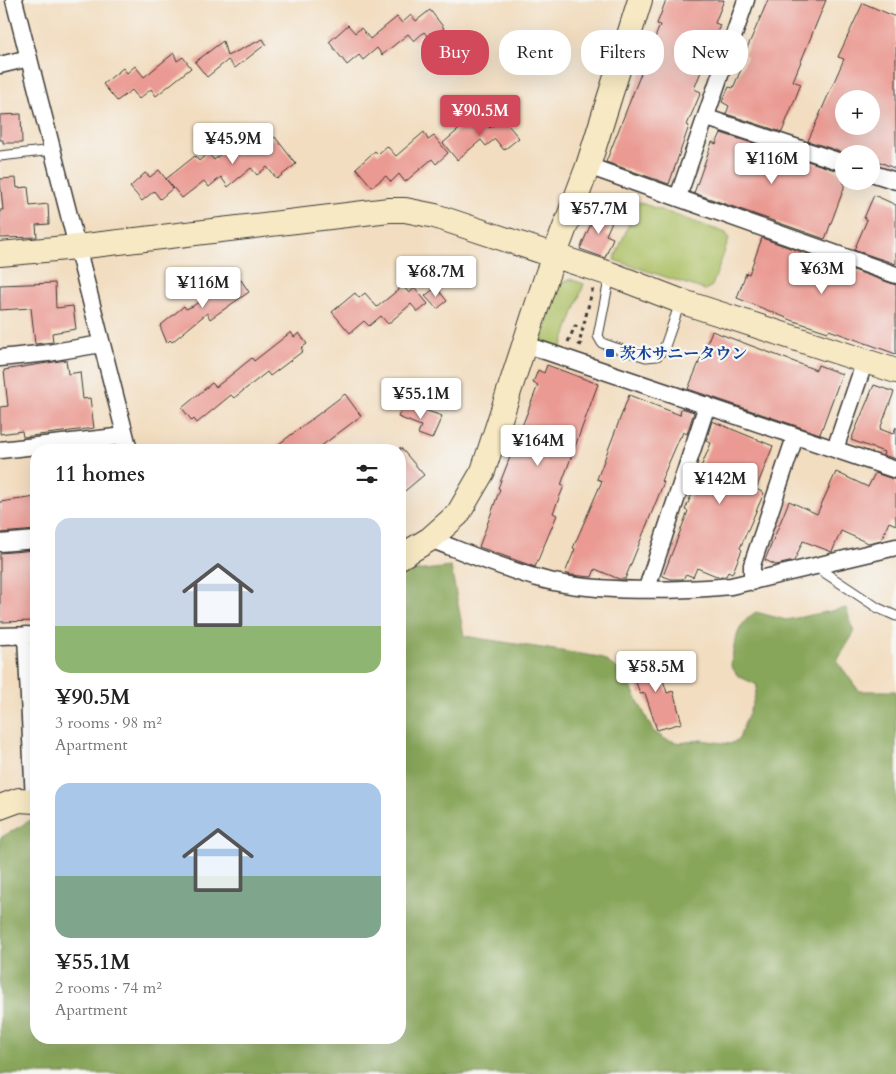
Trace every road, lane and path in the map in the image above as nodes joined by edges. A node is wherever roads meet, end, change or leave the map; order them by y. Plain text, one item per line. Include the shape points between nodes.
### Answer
1 (14, 0) edge
2 (640, 0) edge
3 (746, 0) edge
4 (29, 58) junction
5 (0, 65) edge
6 (707, 118) junction
7 (53, 150) junction
8 (0, 156) edge
9 (835, 160) edge
10 (588, 166) junction
11 (880, 176) edge
12 (896, 182) edge
13 (678, 198) junction
14 (77, 247) junction
15 (0, 254) edge
16 (553, 257) junction
17 (610, 274) junction
18 (896, 276) edge
19 (680, 301) junction
20 (582, 328) dead end
21 (572, 333) dead end
22 (102, 344) junction
23 (524, 344) junction
24 (0, 358) edge
25 (865, 361) junction
26 (896, 371) edge
27 (707, 405) junction
28 (795, 437) junction
29 (127, 443) edge
30 (109, 444) edge
31 (30, 448) edge
32 (835, 449) junction
33 (0, 450) edge
34 (896, 470) edge
35 (430, 539) junction
36 (30, 540) edge
37 (0, 543) edge
38 (896, 548) edge
39 (406, 553) edge
40 (816, 567) junction
41 (752, 582) junction
42 (647, 588) junction
43 (896, 616) edge
44 (30, 635) edge
45 (0, 636) edge
46 (30, 801) edge
47 (0, 807) edge

1 - 4 street
2 - 10 street
3 - 6 street
4 - 5 street
4 - 7 street
6 - 9 street
6 - 13 street
7 - 8 lane
7 - 14 street
10 - 13 street
10 - 16 street
11 - 12 street
13 - 18 street
14 - 15 street
14 - 16 street via 405,210 435,216
14 - 22 street
16 - 17 street
16 - 23 street
17 - 19 street
17 - 19 lane via 598,336 606,345 646,357 657,356 664,349
19 - 25 street
20 - 21 path via 575,326
22 - 24 street
22 - 29 street
23 - 27 street
23 - 35 street via 483,471 458,514
25 - 26 street
25 - 32 street
27 - 28 street
27 - 42 street
28 - 32 street
28 - 41 street via 752,565
29 - 30 street
31 - 33 street
32 - 34 street
35 - 39 street
35 - 42 street via 544,580 578,586
36 - 37 street
38 - 40 street
40 - 41 street
40 - 43 lane via 878,608
41 - 42 street via 704,589
44 - 45 street
46 - 47 street via 19,800

